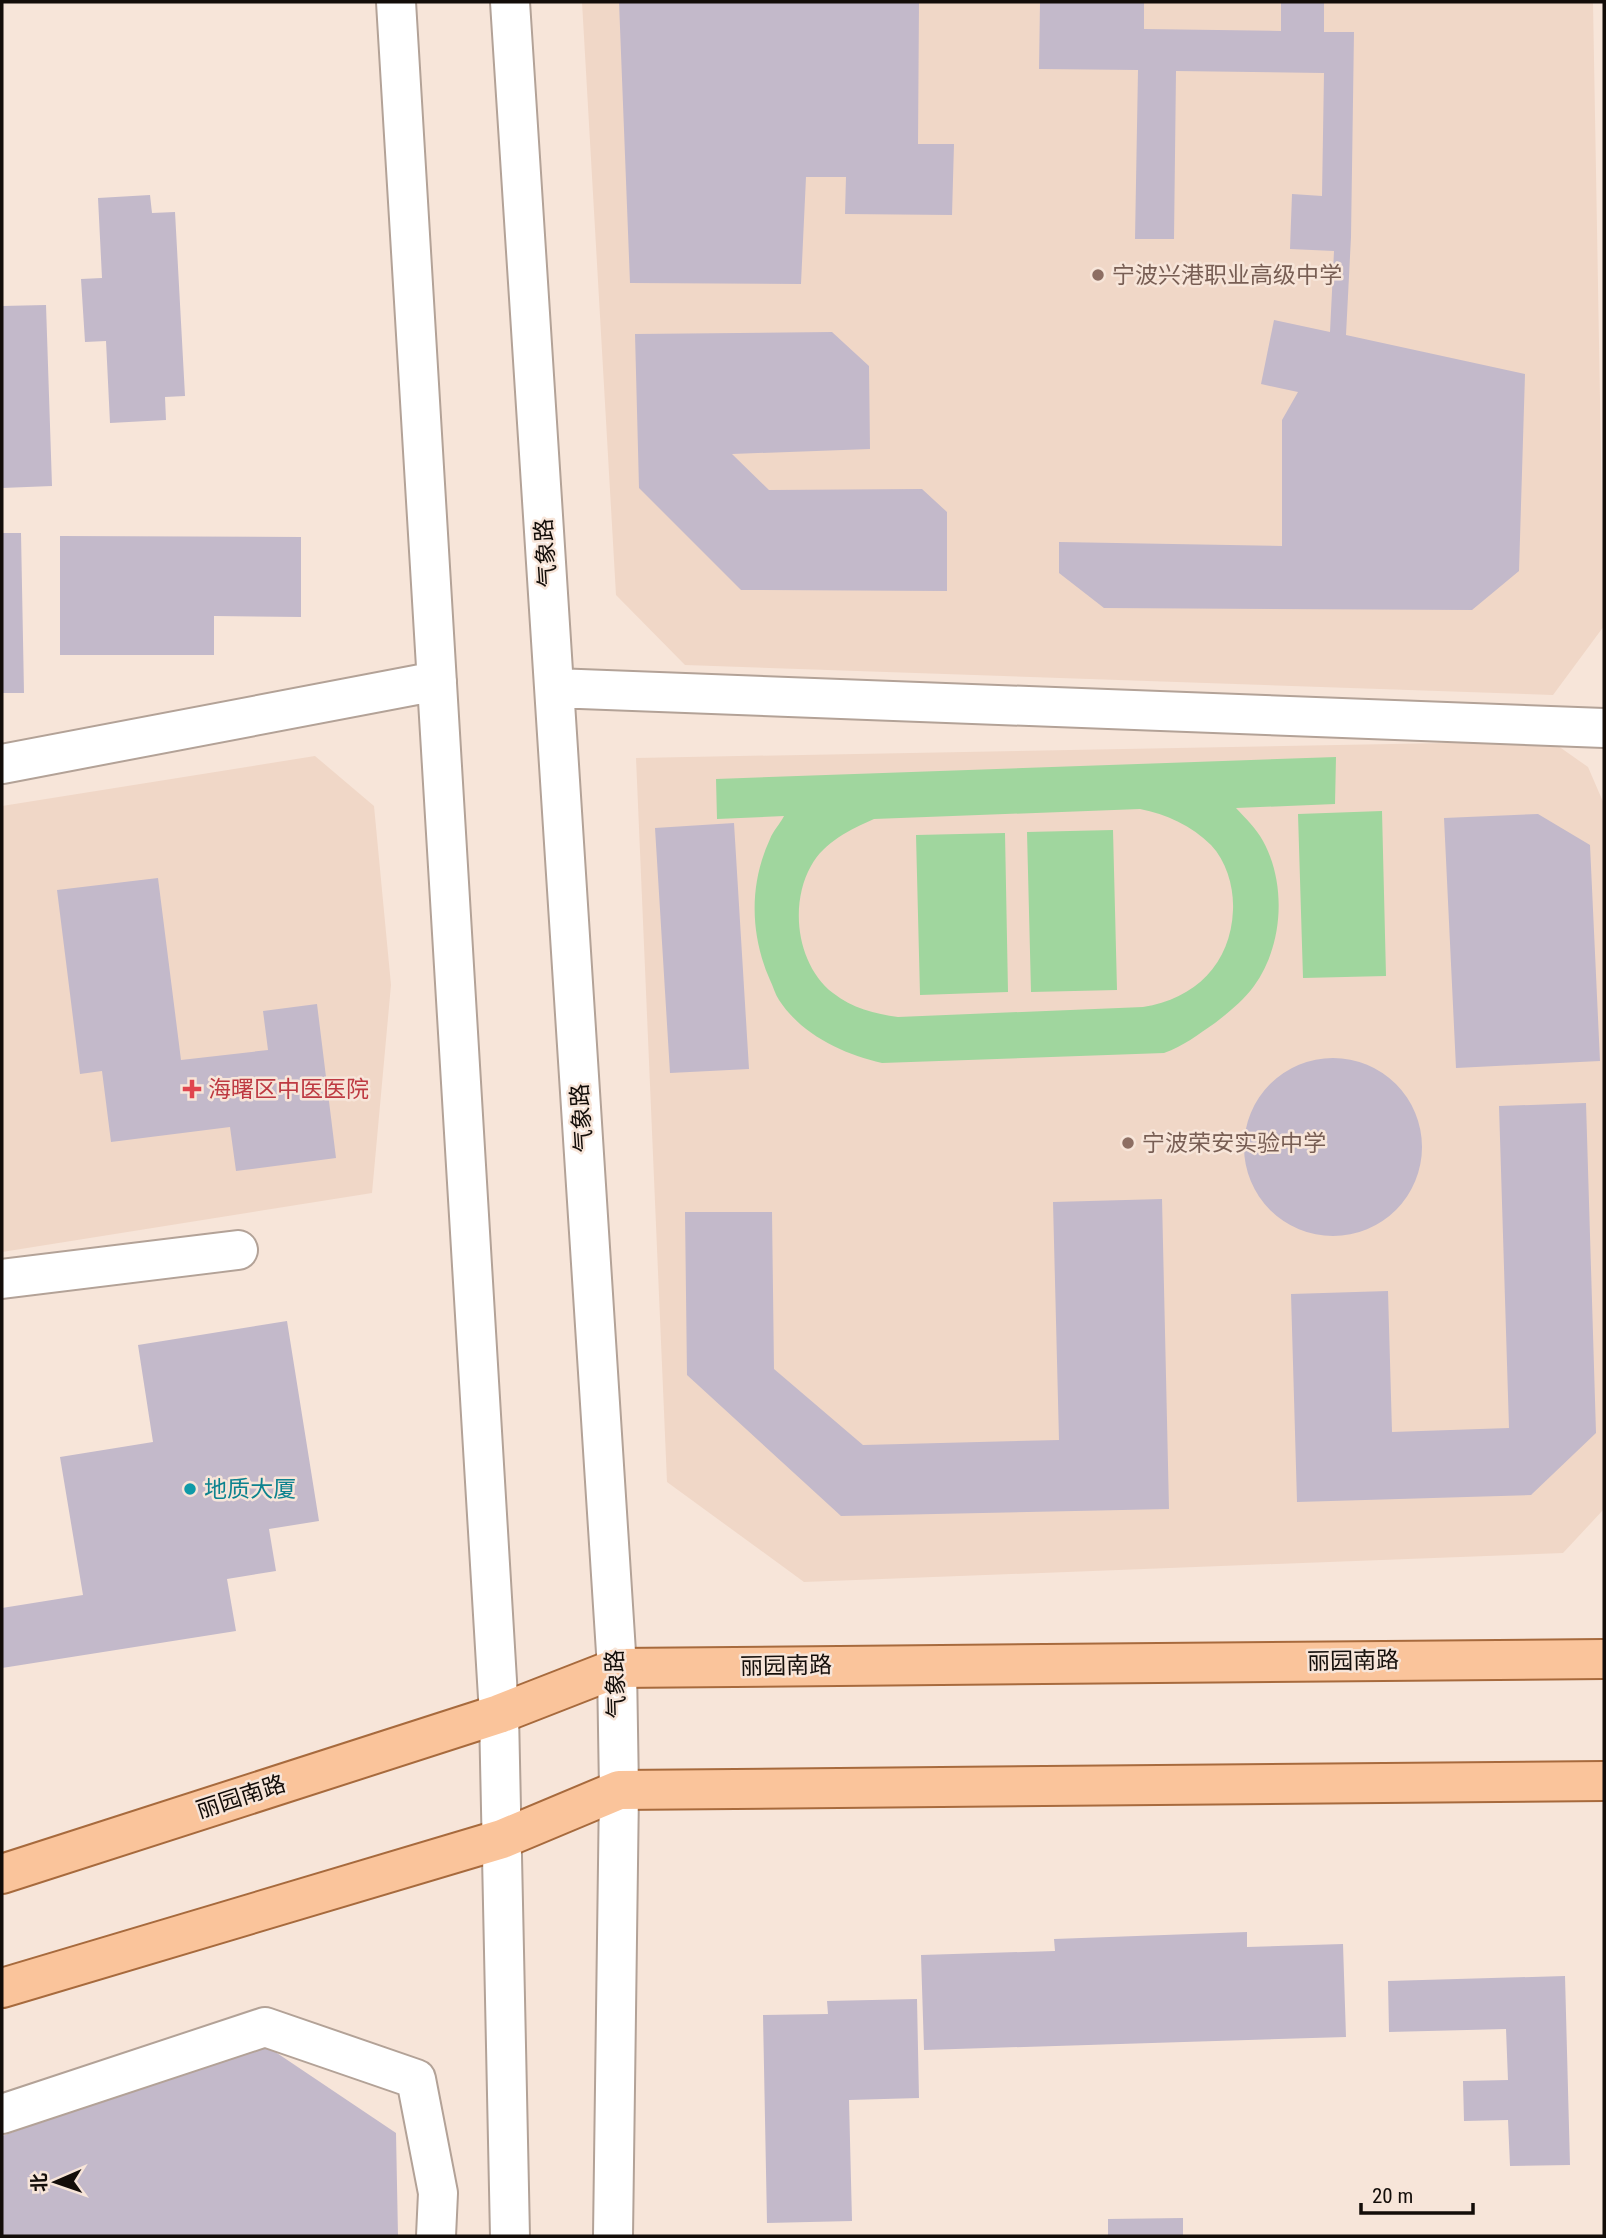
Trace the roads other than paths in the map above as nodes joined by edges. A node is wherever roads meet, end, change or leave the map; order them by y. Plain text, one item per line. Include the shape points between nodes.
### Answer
1 (396, 2) edge
2 (510, 2) edge
3 (438, 681) junction
4 (554, 688) junction
5 (1604, 727) edge
6 (2, 764) edge
7 (238, 1250) dead end
8 (2, 1279) edge
9 (1604, 1659) edge
10 (617, 1668) junction
11 (499, 1714) junction
12 (1604, 1781) edge
13 (619, 1790) junction
14 (502, 1839) junction
15 (2, 1874) edge
16 (2, 1988) edge
17 (2, 2114) edge
18 (436, 2236) edge
19 (510, 2236) edge
20 (613, 2236) edge

1 - 3 street
2 - 4 street, 气象路
3 - 6 street
3 - 11 street
4 - 5 street
4 - 10 street, 气象路
7 - 8 street
9 - 10 main road, 丽园南路
10 - 11 main road, 丽园南路
10 - 13 street, 气象路
11 - 14 street
11 - 15 main road, 丽园南路
12 - 13 main road
13 - 14 main road
13 - 20 street, 气象路
14 - 16 main road
14 - 19 street
17 - 18 street via 265,2026 416,2079 438,2193

